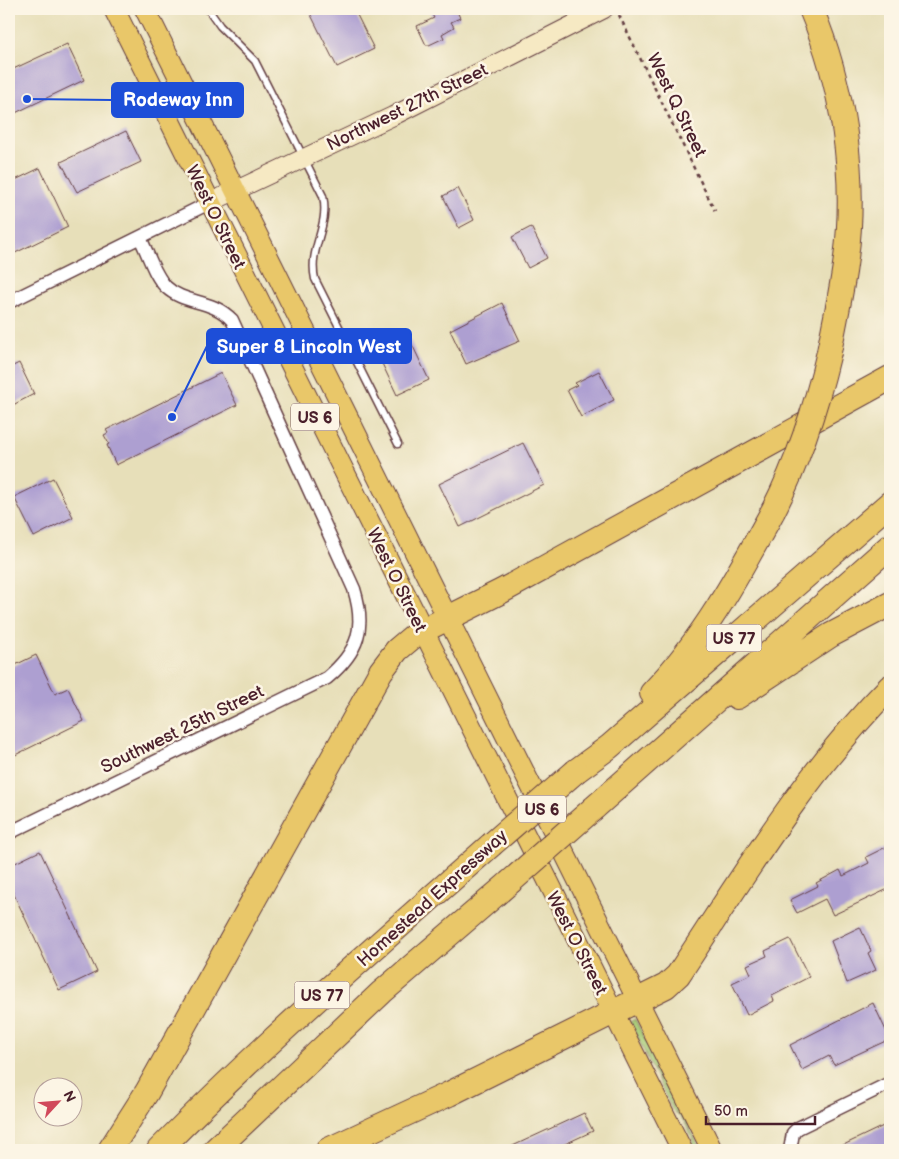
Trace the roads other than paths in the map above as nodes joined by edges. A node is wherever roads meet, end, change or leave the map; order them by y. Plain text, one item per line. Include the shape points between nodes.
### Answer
1 (114, 9) edge
2 (145, 9) edge
3 (208, 9) edge
4 (604, 9) edge
5 (811, 9) edge
6 (304, 158) junction
7 (235, 191) junction
8 (209, 203) junction
9 (140, 238) junction
10 (9, 302) edge
11 (890, 378) edge
12 (398, 444) dead end
13 (890, 503) edge
14 (890, 546) edge
15 (890, 604) edge
16 (446, 618) junction
17 (422, 631) junction
18 (890, 687) edge
19 (576, 771) junction
20 (600, 802) junction
21 (9, 833) edge
22 (637, 1001) junction
23 (612, 1013) junction
24 (890, 1083) edge
25 (790, 1146) edge
26 (110, 1150) edge
27 (159, 1150) edge
28 (215, 1150) edge
29 (328, 1150) edge
30 (682, 1150) edge
31 (712, 1150) edge

1 - 8 main road, West O Street / US 6
2 - 7 main road, West O Street / US 6
3 - 6 lane via 255,61
4 - 6 street, Northwest 27th Street
5 - 19 highway, bridge via 840,104 849,189 846,258 816,405 773,512 694,644 650,696
6 - 7 street, Northwest 27th Street
6 - 12 lane via 326,209 314,252 315,279
7 - 8 street, Northwest 27th Street
7 - 16 main road, West O Street / US 6
8 - 9 street
8 - 17 main road, West O Street / US 6
9 - 10 street
9 - 21 street, Southwest 25th Street via 168,288 179,295 215,306 232,320 354,589 360,623 357,639 350,655 327,678
11 - 16 highway via 502,591
13 - 19 highway, US 77 via 609,747
14 - 20 highway
15 - 20 highway, US 77 via 831,635 752,686
16 - 17 highway
16 - 22 main road, West O Street / US 6
17 - 23 main road, West O Street / US 6
17 - 26 highway via 404,643 381,671 147,1092
18 - 22 highway via 832,751 796,798 678,975 666,986
19 - 27 highway, Homestead Expressway / US 77, bridge via 297,1017
20 - 28 highway, Homestead Expressway / US 77, bridge via 382,992
22 - 23 highway
22 - 31 main road, West O Street / US 6
23 - 29 highway
23 - 30 main road, West O Street / US 6
24 - 25 street via 798,1128 793,1133

